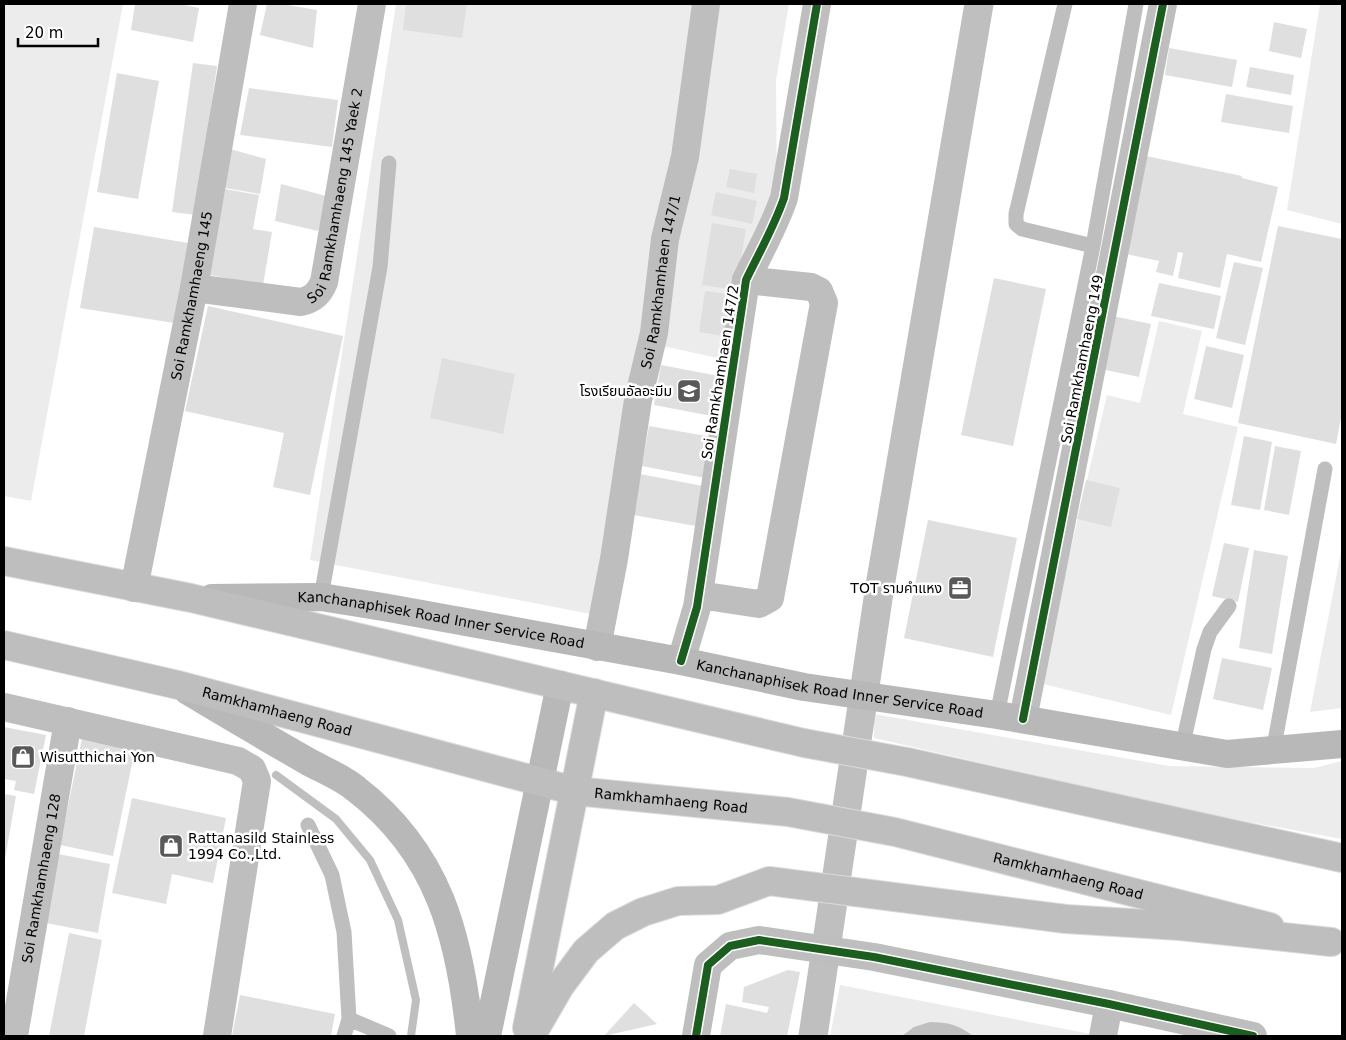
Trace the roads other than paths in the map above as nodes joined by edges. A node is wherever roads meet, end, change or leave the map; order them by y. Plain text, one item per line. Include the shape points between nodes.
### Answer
1 (243, 4) edge
2 (372, 4) edge
3 (706, 4) edge
4 (817, 4) edge
5 (1065, 4) edge
6 (1136, 4) edge
7 (1163, 4) edge
8 (389, 162) dead end
9 (1093, 246) junction
10 (746, 280) junction
11 (194, 288) junction
12 (1325, 469) dead end
13 (4, 561) edge
14 (134, 588) junction
15 (699, 594) junction
16 (321, 597) junction
17 (191, 598) junction
18 (1229, 606) dead end
19 (4, 645) edge
20 (597, 647) junction
21 (680, 661) junction
22 (178, 685) junction
23 (560, 685) junction
24 (594, 694) junction
25 (4, 707) edge
26 (1010, 717) junction
27 (68, 721) junction
28 (1342, 744) edge
29 (1182, 748) junction
30 (1273, 752) junction
31 (539, 783) junction
32 (574, 791) junction
33 (308, 825) dead end
34 (1342, 858) edge
35 (1336, 944) edge
36 (1109, 1004) junction
37 (349, 1019) junction
38 (14, 1036) edge
39 (217, 1036) edge
40 (344, 1036) edge
41 (389, 1036) edge
42 (470, 1036) edge
43 (487, 1036) edge
44 (526, 1036) edge
45 (531, 1036) edge
46 (696, 1036) edge
47 (1103, 1036) edge
48 (1253, 1036) edge

1 - 11 main road, Soi Ramkhamhaeng 145
2 - 11 main road, Soi Ramkhamhaeng 145 Yaek 2 via 326,273 320,291 301,302
3 - 20 main road, Soi Ramkhamhaen 147/1 via 685,157 665,239 654,333 638,400
4 - 10 main road, Soi Ramkhamhaen 147/2 via 784,198
5 - 9 lane via 1016,224 1022,229
6 - 9 lane
7 - 26 main road, Soi Ramkhamhaeng 149
8 - 16 lane via 380,267
9 - 26 lane
10 - 15 main road, Soi Ramkhamhaen 147/2
10 - 15 main road, Soi Ramkhamhaen 147/2 via 811,287 819,291 824,303 770,598 759,604
11 - 14 main road, Soi Ramkhamhaeng 145
12 - 30 lane
13 - 14 main road
14 - 17 main road
15 - 21 main road, Soi Ramkhamhaen 147/2
16 - 17 main road, Kanchanaphisek Road Inner Service Road
16 - 20 main road, Kanchanaphisek Road Inner Service Road
17 - 23 main road
18 - 29 lane via 1210,632 1204,648
19 - 22 main road, Ramkhamhaeng Road
20 - 21 main road, Kanchanaphisek Road Inner Service Road
21 - 26 main road, Kanchanaphisek Road Inner Service Road via 804,686
22 - 31 main road, Ramkhamhaeng Road
22 - 42 main road via 355,788 396,824 430,872 451,926 464,981
23 - 24 main road
23 - 31 main road
24 - 32 main road
24 - 34 main road via 804,743 907,762
25 - 27 main road
26 - 29 main road, Kanchanaphisek Road Inner Service Road
27 - 38 main road, Soi Ramkhamhaeng 128
27 - 39 main road via 238,761 252,769 257,781
28 - 30 main road, Kanchanaphisek Road Inner Service Road
29 - 30 main road, Kanchanaphisek Road Inner Service Road via 1227,754
31 - 32 main road, Ramkhamhaeng Road
31 - 43 main road
32 - 35 main road, Ramkhamhaeng Road via 788,812 895,832
32 - 44 main road
33 - 37 lane via 332,875 344,932
35 - 45 main road via 1180,926 1066,919 769,881 718,900 678,901 660,906 616,926 586,951 560,986
36 - 46 main road via 874,957 760,940 730,946 708,965
36 - 47 main road
36 - 48 main road
37 - 40 lane
37 - 41 lane

